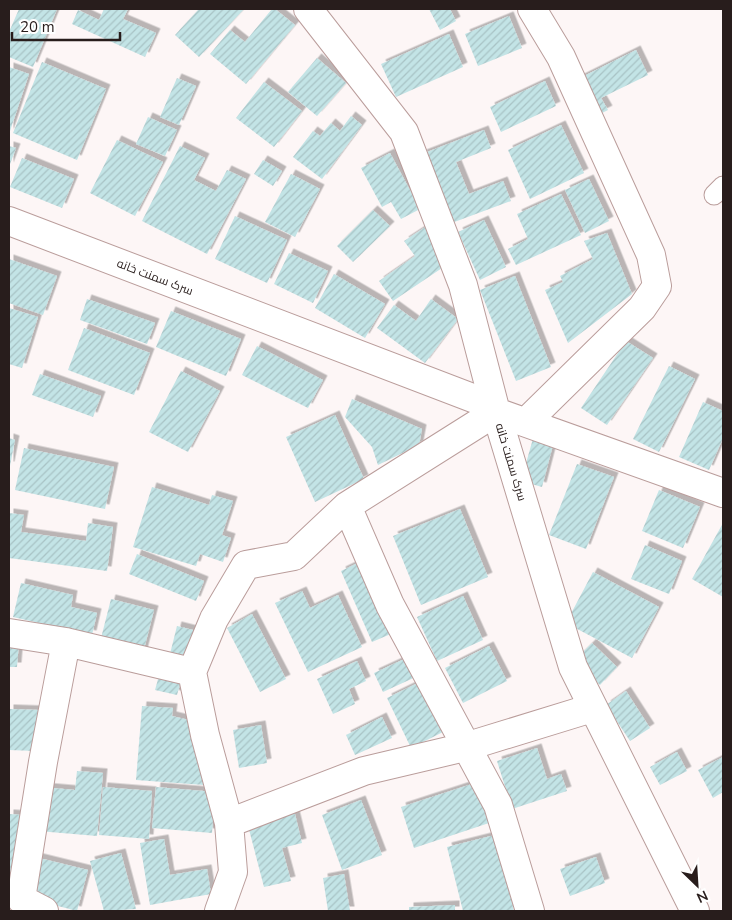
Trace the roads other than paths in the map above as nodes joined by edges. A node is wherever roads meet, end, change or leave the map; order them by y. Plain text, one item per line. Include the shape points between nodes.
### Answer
1 (308, 9) edge
2 (532, 9) edge
3 (9, 221) edge
4 (496, 412) junction
5 (526, 422) junction
6 (723, 493) edge
7 (347, 506) junction
8 (9, 633) edge
9 (66, 642) junction
10 (192, 672) junction
11 (592, 708) junction
12 (465, 747) junction
13 (229, 823) junction
14 (9, 907) edge
15 (27, 911) edge
16 (44, 911) edge
17 (219, 911) edge
18 (530, 911) edge
19 (695, 911) edge

1 - 4 street via 404,132 463,285
2 - 5 street via 561,57 651,256 657,286 642,308
3 - 4 street, سرک سمنت خانه via 483,402
4 - 5 street
4 - 7 street
4 - 11 street, سرک سمنت خانه via 573,667
5 - 6 street
7 - 10 street via 294,556 246,565 214,620
7 - 12 street via 390,605
8 - 9 street
9 - 10 street
9 - 16 street via 42,762 22,899
10 - 13 street
11 - 12 street
11 - 19 street, سرک سمنت خانه
12 - 13 street via 364,771
12 - 18 street via 498,805
13 - 17 street via 233,872
14 - 15 street

